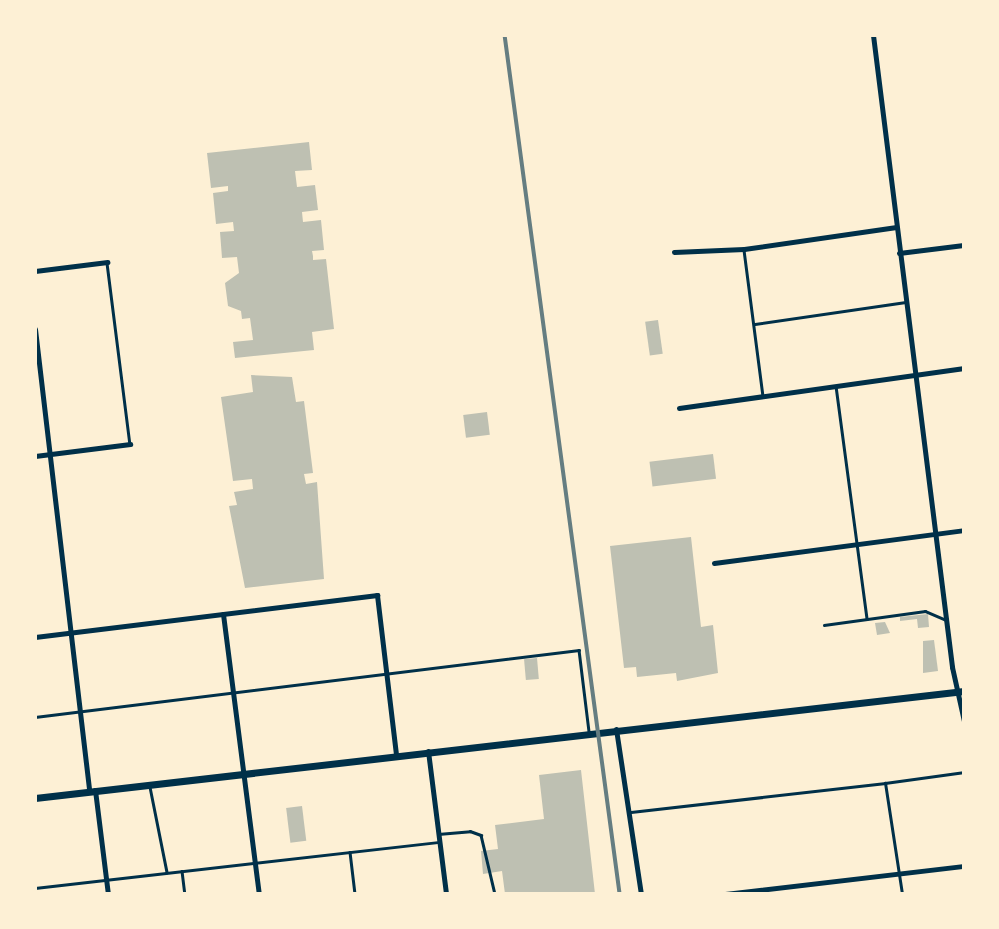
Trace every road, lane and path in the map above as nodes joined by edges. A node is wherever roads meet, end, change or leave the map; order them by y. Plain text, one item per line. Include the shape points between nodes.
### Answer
1 (873, 35) edge
2 (895, 227) junction
3 (964, 244) edge
4 (744, 249) junction
5 (674, 252) dead end
6 (899, 253) junction
7 (107, 262) joint
8 (35, 271) edge
9 (905, 302) junction
10 (755, 324) junction
11 (35, 329) edge
12 (964, 368) edge
13 (914, 376) junction
14 (836, 386) junction
15 (763, 396) junction
16 (679, 408) dead end
17 (130, 444) joint
18 (49, 454) junction
19 (35, 456) edge
20 (964, 530) edge
21 (935, 533) junction
22 (859, 542) junction
23 (714, 564) dead end
24 (223, 614) junction
25 (867, 619) junction
26 (947, 621) junction
27 (824, 625) dead end
28 (70, 632) junction
29 (35, 637) edge
30 (387, 676) junction
31 (961, 691) edge
32 (233, 693) junction
33 (79, 710) junction
34 (35, 717) edge
35 (964, 721) edge
36 (616, 729) junction
37 (589, 732) junction
38 (428, 751) junction
39 (396, 754) junction
40 (964, 772) edge
41 (243, 773) junction
42 (885, 783) junction
43 (150, 784) junction
44 (92, 791) junction
45 (35, 798) edge
46 (629, 812) junction
47 (438, 834) junction
48 (439, 842) junction
49 (350, 852) junction
50 (254, 862) junction
51 (964, 866) edge
52 (182, 871) junction
53 (167, 873) junction
54 (900, 874) junction
55 (107, 880) junction
56 (35, 888) edge
57 (108, 894) edge
58 (185, 894) edge
59 (259, 894) edge
60 (355, 894) edge
61 (446, 894) edge
62 (495, 894) edge
63 (641, 894) edge
64 (725, 894) edge
65 (902, 894) edge

1 - 2 street
2 - 4 street
2 - 6 street
3 - 6 street
4 - 5 street
4 - 10 lane
6 - 9 street
7 - 8 street
7 - 17 lane
9 - 10 lane
9 - 13 street
10 - 15 lane
11 - 18 street
12 - 13 street
13 - 14 street
13 - 21 street
14 - 15 street
14 - 22 lane
15 - 16 street
17 - 18 street
18 - 19 street
18 - 28 street
20 - 21 street
21 - 22 street
21 - 26 street
22 - 23 street
22 - 25 lane
24 - 28 street
24 - 30 street via 377,595
24 - 32 street
25 - 26 lane via 925,611
25 - 27 lane
26 - 31 street
28 - 29 street
28 - 33 street
30 - 32 lane
30 - 37 lane via 579,650
30 - 39 street
31 - 35 street
31 - 36 main road
32 - 33 lane
32 - 41 street
33 - 34 lane
33 - 44 street
36 - 37 main road
36 - 46 street
37 - 38 main road
38 - 39 main road
38 - 47 street
39 - 41 main road
40 - 42 lane
41 - 43 main road
41 - 50 street
42 - 46 lane
42 - 54 lane
43 - 44 main road
43 - 53 lane
44 - 45 main road
44 - 55 street
46 - 63 street
47 - 48 street
47 - 62 lane via 470,831 481,835
48 - 49 lane
48 - 61 street
49 - 50 lane
49 - 60 lane
50 - 52 lane
50 - 59 street
51 - 54 street
52 - 53 lane
52 - 58 lane
53 - 55 lane
54 - 64 street
54 - 65 lane
55 - 56 lane
55 - 57 street

